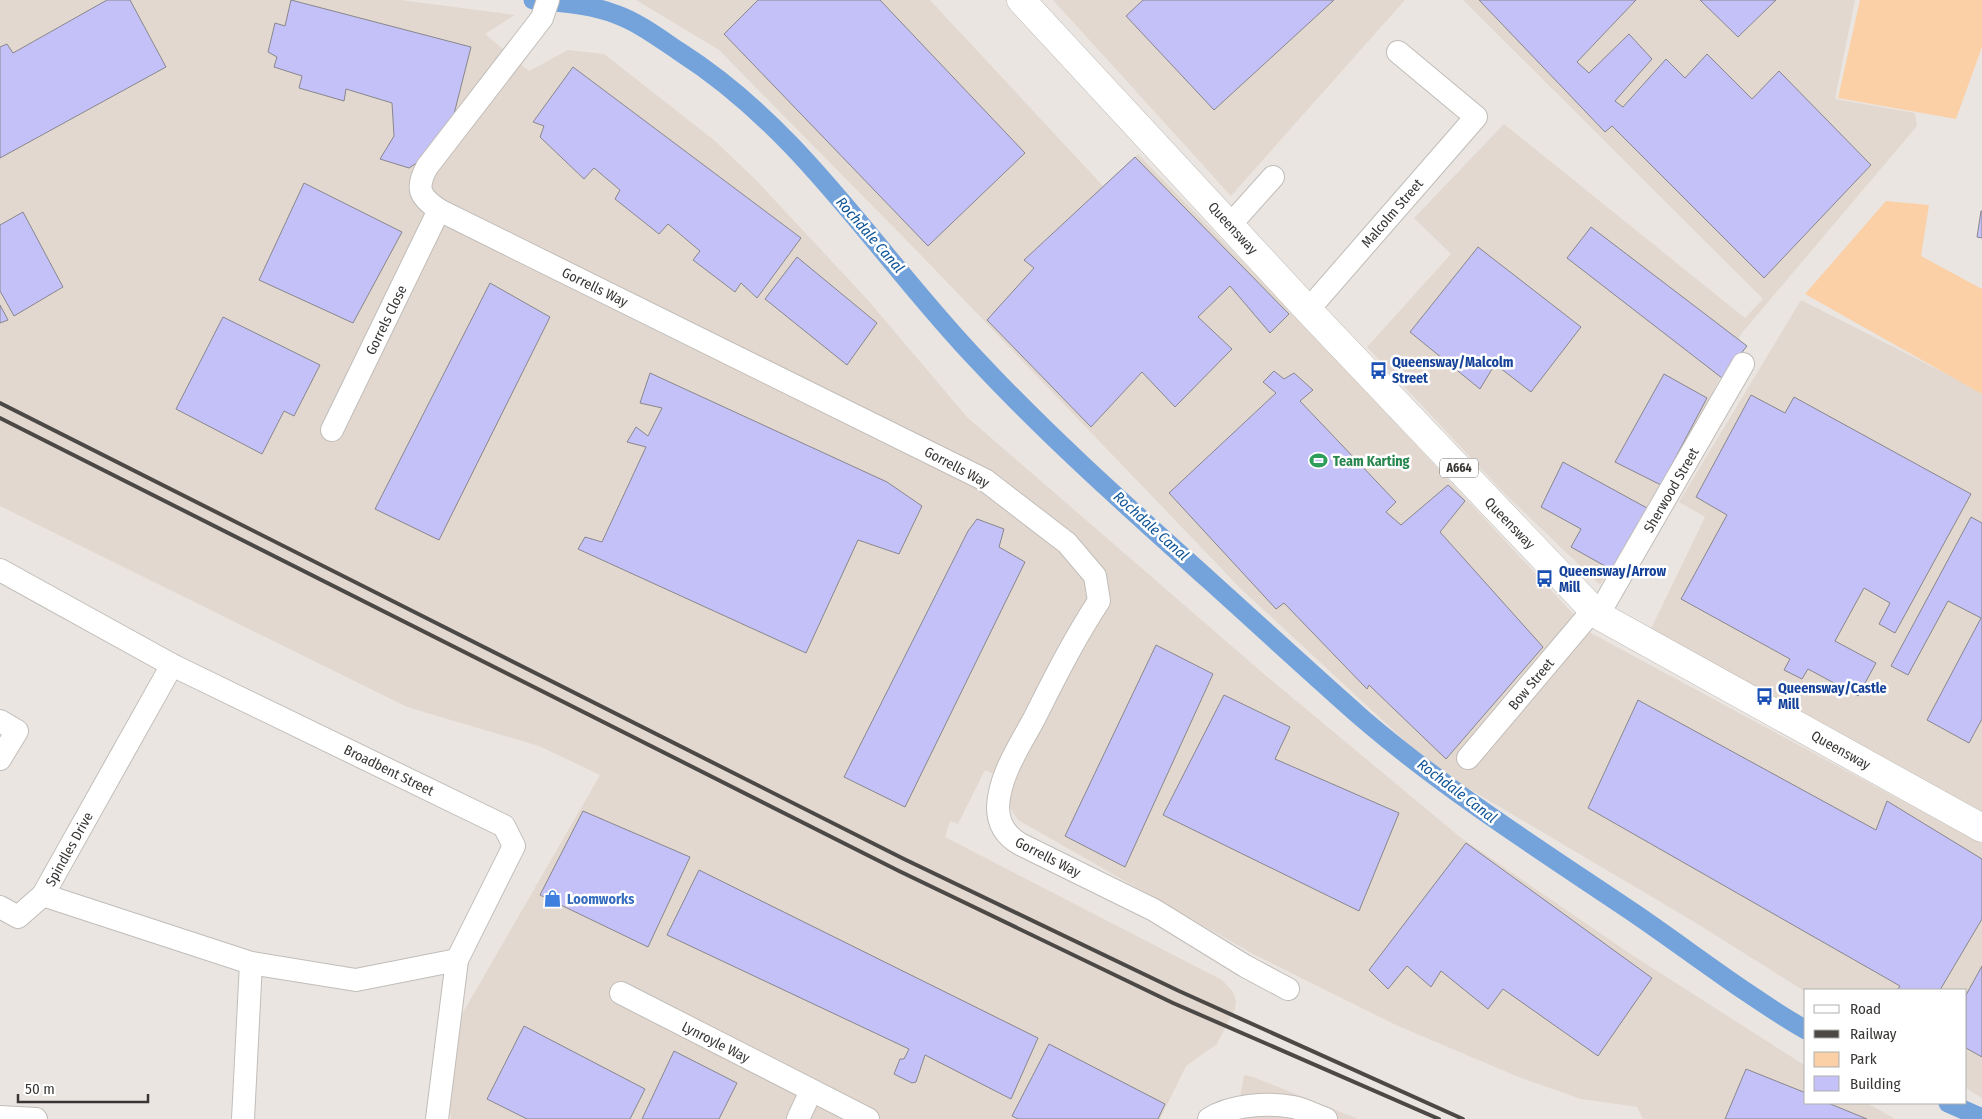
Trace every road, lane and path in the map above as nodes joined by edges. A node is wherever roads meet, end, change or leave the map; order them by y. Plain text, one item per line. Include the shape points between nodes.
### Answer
1 (1021, 0) edge
2 (545, 9) edge
3 (1398, 52) dead end
4 (1273, 177) dead end
5 (439, 210) junction
6 (1230, 225) junction
7 (1308, 310) junction
8 (1743, 364) dead end
9 (332, 430) dead end
10 (0, 570) edge
11 (1596, 613) junction
12 (172, 665) junction
13 (0, 721) edge
14 (1468, 758) dead end
15 (0, 759) edge
16 (1982, 828) edge
17 (43, 895) junction
18 (0, 907) edge
19 (457, 960) junction
20 (251, 963) junction
21 (1288, 989) dead end
22 (621, 993) dead end
23 (812, 1091) junction
24 (0, 1117) edge
25 (36, 1119) edge
26 (243, 1119) edge
27 (437, 1119) edge
28 (798, 1119) edge
29 (868, 1119) edge
30 (1209, 1119) edge
31 (1326, 1119) edge

1 - 6 main road, Queensway / A664
2 - 5 street, Gorrells Way via 422,176 422,194
3 - 7 street, Malcolm Street via 1476,117
4 - 6 street
5 - 9 street, Gorrels Close
5 - 21 street, Gorrells Way via 985,480 1067,543 1095,576 1099,601 1078,633 1008,768 999,798 1002,826 1011,839 1154,910 1244,966
6 - 7 main road, Queensway / A664
7 - 11 main road, Queensway / A664
8 - 11 street, Sherwood Street
10 - 12 street, Broadbent Street
11 - 14 street, Bow Street
11 - 16 main road, Queensway / A664
12 - 17 street, Spindles Drive
12 - 19 street, Broadbent Street via 504,826 514,846
13 - 15 street via 17,731
17 - 18 street via 18,917
17 - 20 street, Spindles Drive
19 - 20 street, Spindles Drive via 356,980
19 - 27 street, Broadbent Street
20 - 26 street
22 - 23 street, Lynroyle Way
23 - 28 street
23 - 29 street, Lynroyle Way
24 - 25 street
30 - 31 street via 1217,1113 1257,1105 1292,1107

